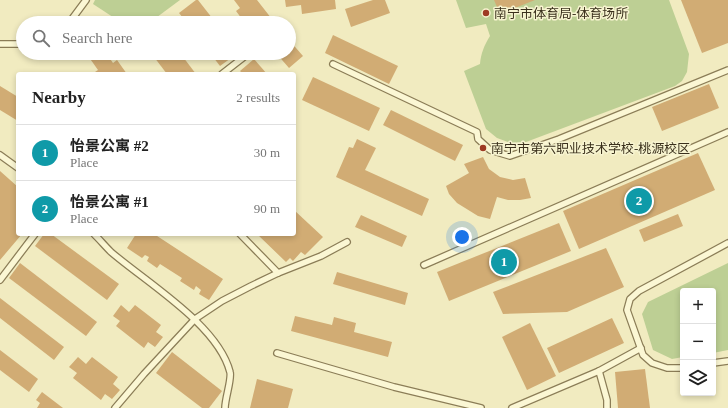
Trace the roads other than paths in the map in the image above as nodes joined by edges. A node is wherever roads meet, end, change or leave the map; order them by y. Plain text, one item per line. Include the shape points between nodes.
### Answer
1 (86, 0) edge
2 (74, 16) edge
3 (0, 44) edge
4 (16, 44) edge
5 (240, 60) edge
6 (333, 64) dead end
7 (728, 70) edge
8 (225, 72) edge
9 (728, 132) edge
10 (0, 154) edge
11 (16, 166) edge
12 (33, 236) edge
13 (96, 236) edge
14 (242, 236) edge
15 (347, 242) dead end
16 (728, 243) edge
17 (424, 265) dead end
18 (278, 273) junction
19 (0, 280) edge
20 (195, 319) junction
21 (641, 348) junction
22 (277, 353) dead end
23 (728, 361) edge
24 (716, 363) edge
25 (680, 368) edge
26 (599, 371) junction
27 (115, 408) edge
28 (225, 408) edge
29 (481, 408) edge
30 (512, 408) edge
31 (607, 408) edge

1 - 2 lane
3 - 4 lane
5 - 8 lane
6 - 7 lane via 477,132 478,139 490,150 510,156 559,139
9 - 17 lane
10 - 11 lane
12 - 19 lane
13 - 20 lane via 110,251
14 - 18 lane
15 - 18 lane via 321,256
16 - 21 lane via 639,291 630,299 626,310
18 - 20 lane via 222,301
20 - 27 lane
20 - 28 lane via 221,350 230,373
21 - 25 lane via 643,355 652,363 667,368
21 - 26 lane
22 - 29 lane via 394,387
23 - 24 lane
26 - 30 lane
26 - 31 lane

